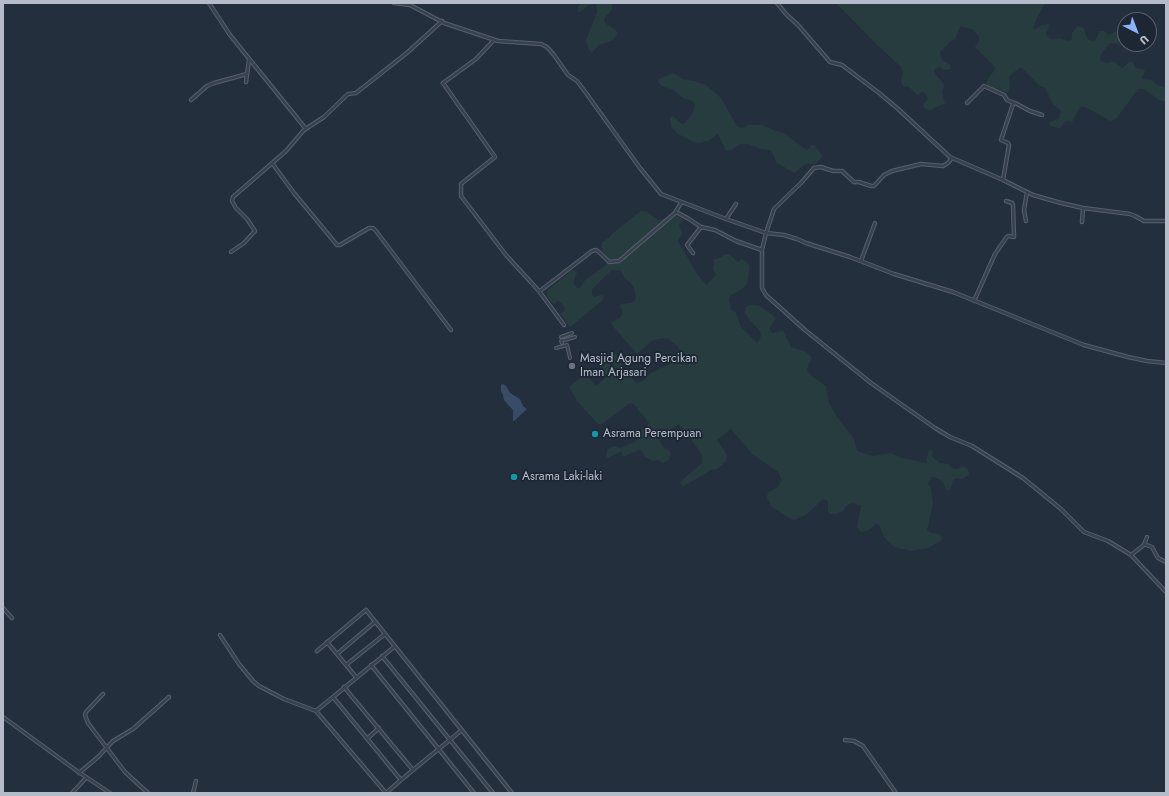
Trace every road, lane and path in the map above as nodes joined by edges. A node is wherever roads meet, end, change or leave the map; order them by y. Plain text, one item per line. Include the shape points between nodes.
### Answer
1 (209, 3) edge
2 (394, 3) edge
3 (419, 3) edge
4 (776, 3) edge
5 (417, 8) junction
6 (442, 21) junction
7 (494, 40) junction
8 (249, 59) junction
9 (247, 74) junction
10 (246, 82) dead end
11 (191, 100) dead end
12 (967, 103) dead end
13 (1014, 103) junction
14 (1042, 115) dead end
15 (306, 129) junction
16 (952, 158) junction
17 (272, 163) junction
18 (1003, 180) junction
19 (1027, 192) junction
20 (1006, 201) dead end
21 (681, 203) junction
22 (736, 204) dead end
23 (1083, 208) junction
24 (675, 213) junction
25 (726, 219) junction
26 (1166, 221) edge
27 (1026, 222) dead end
28 (1082, 222) dead end
29 (875, 223) dead end
30 (701, 227) junction
31 (766, 233) junction
32 (762, 250) junction
33 (231, 252) dead end
34 (693, 253) dead end
35 (861, 261) junction
36 (539, 291) junction
37 (974, 301) junction
38 (564, 325) dead end
39 (451, 330) dead end
40 (561, 337) dead end
41 (562, 345) junction
42 (556, 348) dead end
43 (570, 358) dead end
44 (1166, 363) edge
45 (1147, 537) dead end
46 (1144, 544) junction
47 (1131, 555) junction
48 (1166, 562) edge
49 (1166, 592) edge
50 (3, 608) edge
51 (12, 618) dead end
52 (375, 622) junction
53 (385, 634) junction
54 (220, 635) dead end
55 (327, 642) junction
56 (394, 647) junction
57 (317, 651) dead end
58 (337, 654) junction
59 (382, 656) junction
60 (346, 665) junction
61 (371, 665) junction
62 (356, 677) junction
63 (344, 687) junction
64 (103, 694) dead end
65 (169, 697) dead end
66 (333, 697) junction
67 (316, 711) junction
68 (3, 717) edge
69 (379, 728) junction
70 (462, 730) junction
71 (368, 738) junction
72 (450, 739) junction
73 (846, 740) dead end
74 (107, 749) junction
75 (438, 749) junction
76 (413, 770) junction
77 (79, 773) junction
78 (86, 778) junction
79 (196, 780) dead end
80 (401, 780) junction
81 (72, 793) edge
82 (110, 793) edge
83 (148, 793) edge
84 (193, 793) edge
85 (386, 793) edge
86 (474, 793) edge
87 (493, 793) edge
88 (512, 793) edge
89 (896, 793) edge

1 - 8 street
2 - 5 street
3 - 5 street
4 - 16 street via 830,62 842,65 879,93
5 - 6 street
6 - 7 street
6 - 15 street via 408,52 356,93 348,94
7 - 21 street via 541,44 550,50 568,75 577,81 661,194
7 - 36 street via 476,59 443,83 495,157 461,184 461,196 506,255
8 - 9 street
8 - 15 street
9 - 10 street
9 - 11 street via 207,86
12 - 13 street via 984,86
13 - 14 street
13 - 18 street via 1001,140 1009,145
15 - 17 street
16 - 18 street
16 - 31 street via 943,166 921,164 892,171 874,186 854,182 842,171 816,167 774,209
17 - 33 street via 232,199 236,208 256,231
17 - 39 street via 336,244 340,246 369,228 376,231
18 - 19 street
19 - 23 street
19 - 27 street via 1024,210
20 - 37 street via 1013,205 1014,237 1008,236 995,254
21 - 24 street
21 - 25 street
22 - 25 street
23 - 26 street via 1130,214 1144,221
23 - 28 street
24 - 30 street
24 - 36 street via 619,261 609,262 596,250 592,251
25 - 31 street
29 - 35 street
30 - 32 street via 715,230
30 - 34 street via 687,245
31 - 32 street
31 - 35 street via 784,235
32 - 47 street via 764,291 809,334 871,383 935,428 972,446 1023,478 1084,532 1108,541
35 - 37 street
36 - 38 street
37 - 44 street via 1084,345 1128,357
40 - 41 street via 568,337 561,341
41 - 42 street
41 - 43 street via 567,346
45 - 46 street
46 - 47 street
46 - 48 street via 1152,547 1158,558
47 - 49 street
50 - 51 street
52 - 53 street
52 - 55 street via 366,610
52 - 58 street
53 - 56 street
53 - 60 street
54 - 67 street via 239,664 259,686
55 - 57 street
55 - 58 street
56 - 59 street
56 - 70 street
58 - 60 street
59 - 61 street
59 - 72 street
60 - 62 street
61 - 62 street
61 - 75 street
62 - 63 street
63 - 66 street
63 - 69 street
64 - 74 street via 90,706 85,716
65 - 74 street via 133,728 112,741
66 - 67 street
66 - 71 street
67 - 85 street
68 - 77 street
69 - 71 street
69 - 76 street
70 - 72 street
70 - 88 street
71 - 80 street
72 - 75 street
72 - 87 street
73 - 89 street via 863,746
74 - 77 street
74 - 83 street via 125,772
75 - 76 street
75 - 86 street
76 - 80 street
77 - 78 street
78 - 81 street
78 - 82 street
79 - 84 street
80 - 85 street

